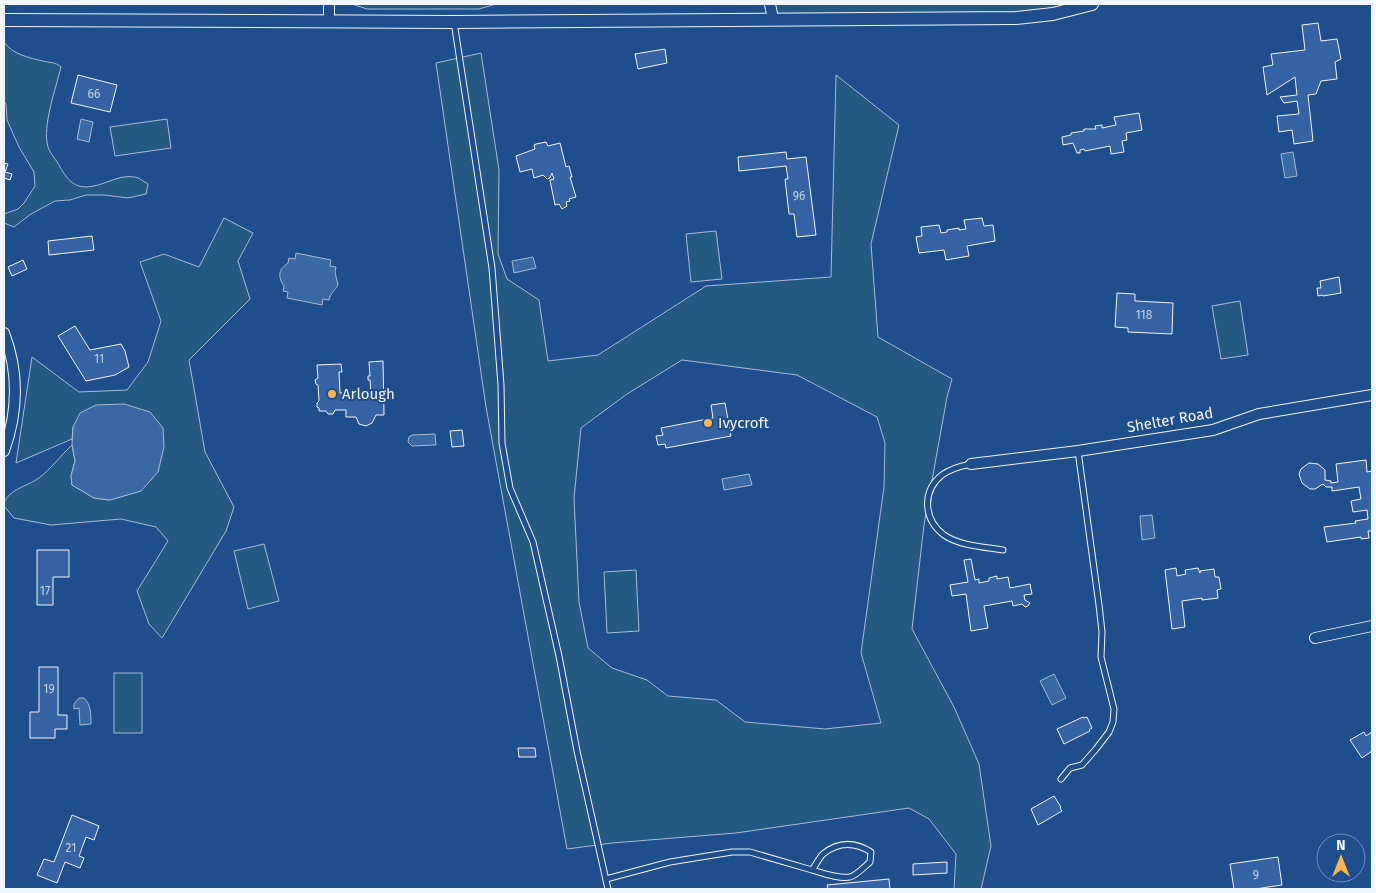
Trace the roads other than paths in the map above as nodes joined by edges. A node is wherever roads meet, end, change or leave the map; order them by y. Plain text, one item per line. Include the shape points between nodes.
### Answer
1 (329, 4) edge
2 (770, 4) edge
3 (1092, 4) edge
4 (773, 19) junction
5 (4, 20) edge
6 (329, 21) junction
7 (454, 22) junction
8 (4, 333) edge
9 (1372, 395) edge
10 (4, 451) edge
11 (1078, 451) junction
12 (971, 464) joint
13 (1003, 550) dead end
14 (1372, 626) edge
15 (1315, 638) dead end
16 (1061, 779) dead end
17 (812, 870) junction
18 (606, 879) junction
19 (608, 889) edge

1 - 6 street
2 - 4 street
3 - 4 street via 1029,17
4 - 7 street
5 - 6 street
6 - 7 street
7 - 18 lane via 492,268 502,443 510,488 533,542
8 - 10 street via 15,375 16,395
9 - 11 street, Shelter Road via 1259,414 1212,430
11 - 12 street, Shelter Road
11 - 16 lane via 1099,605 1101,657 1114,709 1109,732 1082,765 1070,768
12 - 13 lane via 943,474 936,481 927,497 929,515 935,525 952,539
14 - 15 street
17 - 17 lane via 822,854 839,844 859,844 871,852 870,862 850,877
17 - 18 lane via 750,852 732,852 670,862
18 - 19 lane

